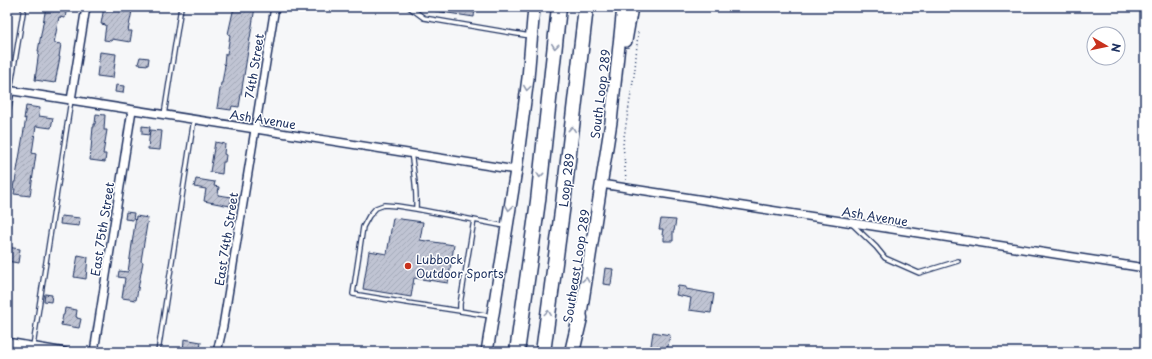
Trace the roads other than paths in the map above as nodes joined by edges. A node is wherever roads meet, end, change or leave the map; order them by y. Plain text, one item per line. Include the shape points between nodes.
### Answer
1 (24, 7) edge
2 (86, 7) edge
3 (181, 7) edge
4 (275, 7) edge
5 (409, 7) edge
6 (534, 7) edge
7 (559, 7) edge
8 (586, 7) edge
9 (623, 7) edge
10 (632, 7) edge
11 (531, 36) junction
12 (8, 90) edge
13 (71, 100) junction
14 (7, 108) edge
15 (132, 110) junction
16 (164, 115) junction
17 (194, 119) junction
18 (611, 122) junction
19 (255, 129) junction
20 (411, 153) junction
21 (516, 170) junction
22 (601, 184) junction
23 (416, 209) junction
24 (474, 220) junction
25 (851, 223) junction
26 (506, 226) junction
27 (958, 261) dead end
28 (1145, 268) edge
29 (460, 311) junction
30 (493, 316) junction
31 (580, 318) junction
32 (7, 342) edge
33 (32, 347) junction
34 (65, 352) edge
35 (94, 352) edge
36 (158, 352) edge
37 (217, 352) edge
38 (487, 352) edge
39 (517, 352) edge
40 (543, 352) edge
41 (572, 352) edge
42 (576, 352) edge

1 - 12 lane
2 - 13 street
3 - 16 lane
4 - 19 street, 74th Street
5 - 11 lane via 424,18
6 - 11 main road
7 -> 39 highway via 538,201
40 -> 8 highway, Loop 289
9 - 18 main road, South Loop 289
10 - 18 main road
11 -> 21 main road
12 - 13 street, Ash Avenue
12 - 14 street
13 - 15 street, Ash Avenue
13 - 33 lane
15 - 16 street, Ash Avenue
15 - 35 street, East 75th Street
16 - 17 street, Ash Avenue
17 - 19 street, Ash Avenue
17 - 36 lane
18 - 22 main road, South Loop 289
19 - 20 street, Ash Avenue
19 - 37 street, East 74th Street via 225,319
20 - 21 street, Ash Avenue
20 - 23 lane
21 -> 26 main road
22 - 25 street, Ash Avenue
31 -> 22 main road, Southeast Loop 289
23 - 24 lane
23 - 29 lane via 384,206 376,208 369,216 363,227 353,294
24 - 26 lane
24 - 29 lane
25 - 27 lane via 885,258 919,273
25 - 28 street, Ash Avenue
26 - 30 main road
29 - 30 lane
30 - 38 main road
31 - 41 highway
31 - 42 main road, Southeast Loop 289
32 - 33 street
33 - 34 street

